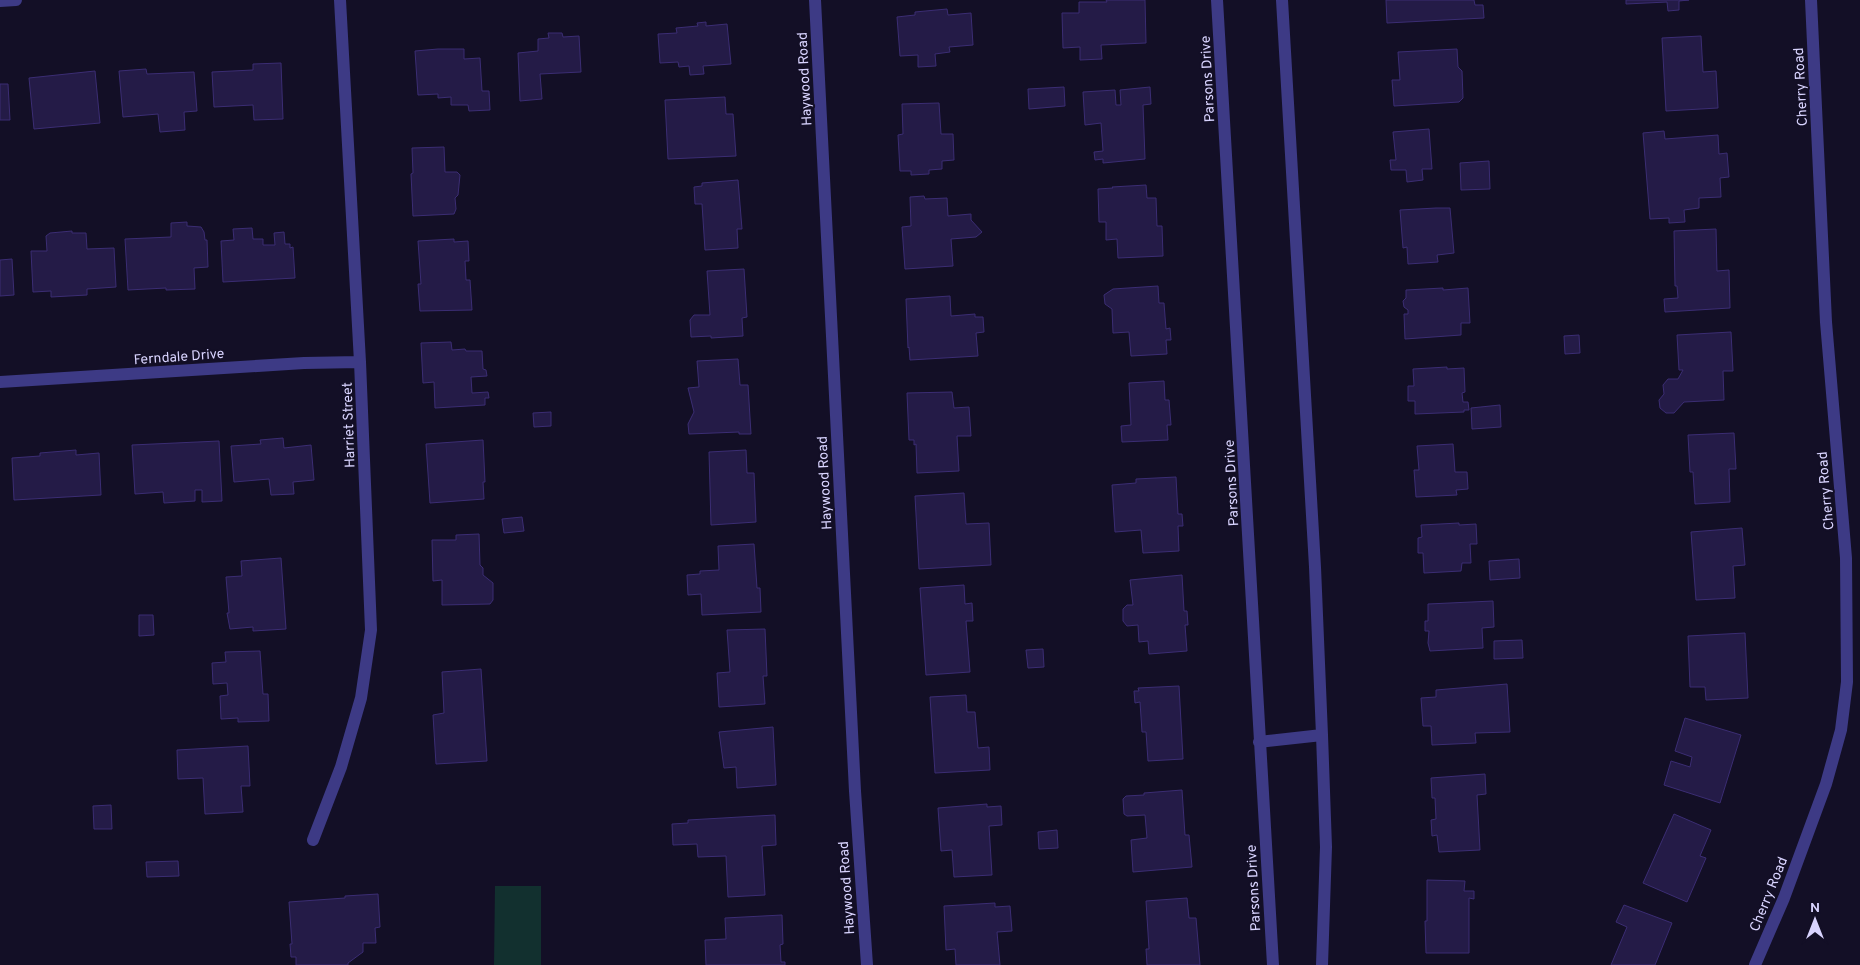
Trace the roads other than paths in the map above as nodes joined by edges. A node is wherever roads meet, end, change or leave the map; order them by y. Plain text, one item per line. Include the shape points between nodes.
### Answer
1 (16, 0) edge
2 (340, 0) edge
3 (815, 0) edge
4 (1218, 0) edge
5 (1282, 0) edge
6 (1811, 0) edge
7 (0, 1) edge
8 (360, 362) junction
9 (0, 382) edge
10 (1322, 735) junction
11 (1260, 742) junction
12 (313, 840) dead end
13 (867, 965) edge
14 (1272, 965) edge
15 (1322, 965) edge
16 (1755, 965) edge

1 - 7 street
2 - 8 street, Harriet Street
3 - 13 street, Haywood Road via 855,791
4 - 11 street, Parsons Drive
5 - 10 street
6 - 16 street, Cherry Road via 1826,322 1846,558 1847,682 1841,730 1826,784 1784,898
8 - 9 street, Ferndale Drive
8 - 12 street, Harriet Street via 371,630 361,698 341,767
10 - 11 street
10 - 15 street via 1326,847
11 - 14 street, Parsons Drive

